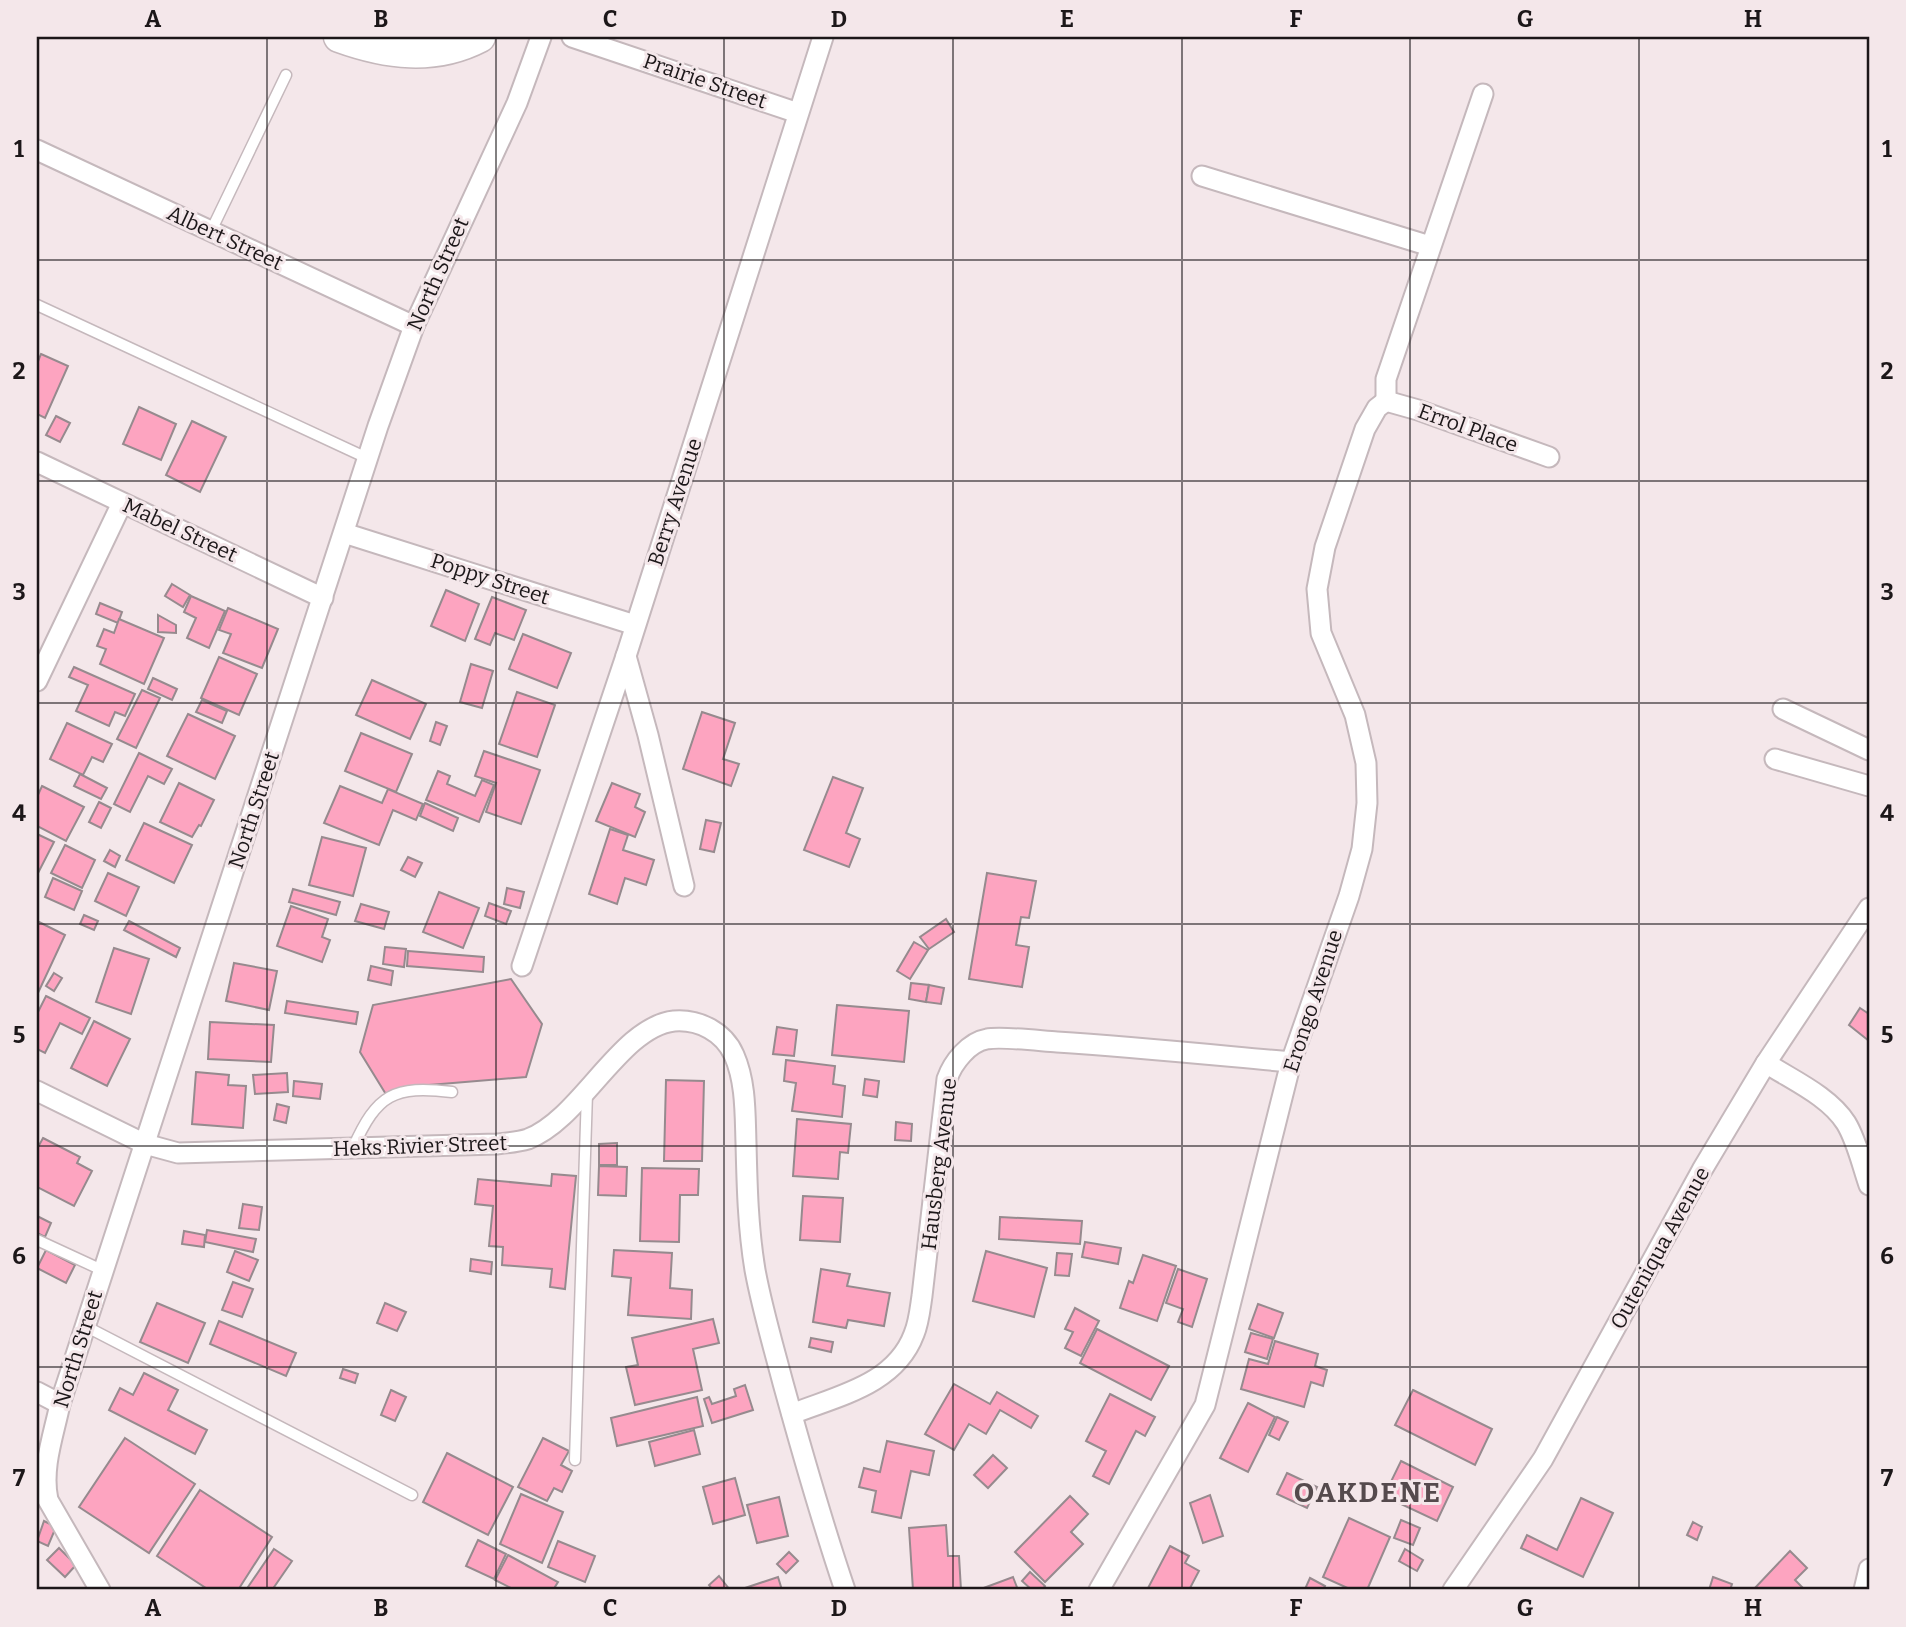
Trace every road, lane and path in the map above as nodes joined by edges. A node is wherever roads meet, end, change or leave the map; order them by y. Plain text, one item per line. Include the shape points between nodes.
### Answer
1 (340, 37) edge
2 (480, 37) edge
3 (541, 37) edge
4 (572, 37) edge
5 (823, 37) edge
6 (286, 75) dead end
7 (1483, 94) dead end
8 (798, 113) junction
9 (37, 150) edge
10 (1202, 176) dead end
11 (211, 231) junction
12 (1430, 246) junction
13 (37, 305) edge
14 (414, 326) junction
15 (1386, 401) junction
16 (1549, 457) dead end
17 (367, 458) junction
18 (37, 462) edge
19 (122, 503) junction
20 (345, 533) junction
21 (323, 598) junction
22 (635, 625) junction
23 (626, 656) junction
24 (37, 681) edge
25 (1783, 709) dead end
26 (1869, 750) edge
27 (1775, 759) dead end
28 (1869, 786) edge
29 (684, 887) dead end
30 (1869, 908) edge
31 (522, 966) dead end
32 (1291, 1062) junction
33 (1766, 1063) junction
34 (588, 1089) junction
35 (37, 1091) edge
36 (452, 1092) dead end
37 (145, 1144) junction
38 (353, 1149) junction
39 (1869, 1185) edge
40 (37, 1240) edge
41 (102, 1270) junction
42 (84, 1326) junction
43 (37, 1392) edge
44 (60, 1404) junction
45 (792, 1414) junction
46 (575, 1460) dead end
47 (412, 1495) dead end
48 (1869, 1569) edge
49 (100, 1590) edge
50 (845, 1590) edge
51 (1099, 1590) edge
52 (1453, 1590) edge
53 (1864, 1590) edge

1 - 2 main road via 369,48 420,53
3 - 14 street, North Street via 506,128
4 - 8 street, Prairie Street
5 - 8 street, Berry Avenue
6 - 11 lane
7 - 12 street
8 - 22 street, Berry Avenue
9 - 11 street, Albert Street
10 - 12 street
11 - 14 street, Albert Street
12 - 15 street via 1385,379
13 - 17 lane
14 - 17 street, North Street
15 - 16 street, Errol Place
15 - 32 street, Erongo Avenue via 1364,429 1318,578 1321,632 1355,715 1364,754 1366,828 1349,896
17 - 20 street, North Street
18 - 19 street, Mabel Street
19 - 21 street, Mabel Street
19 - 24 street
20 - 21 street, North Street
20 - 22 street, Poppy Street
21 - 37 street, North Street
22 - 23 street, Berry Avenue
23 - 29 street
23 - 31 street, Berry Avenue
25 - 26 street
27 - 28 street
30 - 33 street, Outeniqua Avenue
32 - 45 street, Hausberg Avenue via 988,1038 976,1044 959,1057 947,1079 922,1296 911,1342 883,1376
32 - 51 street, Erongo Avenue via 1205,1405
33 - 39 street via 1840,1115
33 - 52 street, Outeniqua Avenue via 1702,1170 1566,1420
34 - 38 street, Heks Rivier Street via 530,1138 461,1146
34 - 45 street, Heks Rivier Street via 646,1032 670,1021 691,1021 713,1030 729,1044 743,1092 755,1269
34 - 46 lane
35 - 37 street, Heks Rivier Street
36 - 38 lane via 392,1094 376,1108
37 - 38 street, Heks Rivier Street via 178,1153
37 - 41 street, North Street
40 - 41 lane
41 - 42 street, North Street
42 - 44 street, North Street
42 - 47 lane
43 - 44 street
44 - 49 street, North Street via 46,1488 53,1509
45 - 50 street, Heks Rivier Street
48 - 53 street

